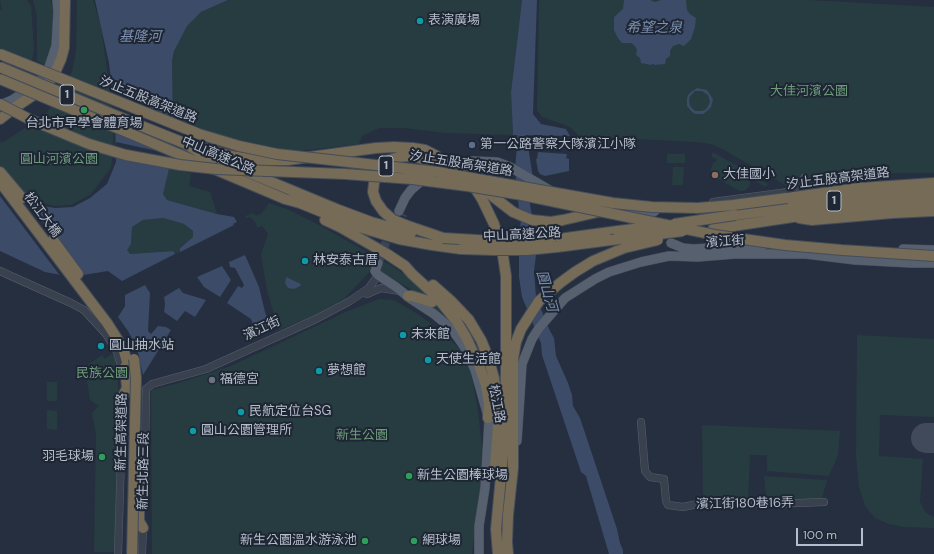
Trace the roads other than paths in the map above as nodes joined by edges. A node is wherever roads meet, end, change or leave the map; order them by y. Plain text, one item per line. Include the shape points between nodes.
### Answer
1 (57, 0) edge
2 (61, 0) edge
3 (64, 0) edge
4 (58, 12) junction
5 (0, 54) edge
6 (0, 67) edge
7 (0, 79) edge
8 (3, 107) edge
9 (0, 119) edge
10 (184, 143) junction
11 (435, 155) junction
12 (0, 165) edge
13 (465, 165) dead end
14 (0, 172) edge
15 (441, 173) dead end
16 (804, 178) dead end
17 (5, 182) edge
18 (934, 183) edge
19 (553, 192) junction
20 (934, 193) edge
21 (285, 199) junction
22 (934, 201) edge
23 (570, 202) junction
24 (606, 210) junction
25 (655, 211) junction
26 (934, 211) edge
27 (401, 212) tunnel mouth
28 (594, 213) junction
29 (791, 217) junction
30 (568, 220) junction
31 (713, 229) junction
32 (443, 238) junction
33 (671, 243) junction
34 (554, 244) junction
35 (931, 250) edge
36 (934, 256) edge
37 (690, 257) junction
38 (65, 262) junction
39 (641, 262) junction
40 (934, 263) edge
41 (380, 264) tunnel mouth
42 (911, 264) junction
43 (405, 266) junction
44 (934, 267) edge
45 (0, 271) edge
46 (378, 275) junction
47 (404, 293) junction
48 (350, 301) junction
49 (432, 302) dead end
50 (555, 309) joint
51 (462, 322) dead end
52 (134, 359) junction
53 (510, 373) junction
54 (125, 389) junction
55 (146, 389) junction
56 (498, 411) junction
57 (488, 418) junction
58 (641, 422) dead end
59 (501, 427) junction
60 (517, 444) junction
61 (824, 502) dead end
62 (141, 525) junction
63 (118, 554) edge
64 (127, 554) edge
65 (132, 554) edge
66 (142, 554) edge
67 (479, 554) edge
68 (491, 554) edge
69 (498, 554) edge
70 (502, 554) edge
71 (508, 554) edge
72 (512, 554) edge

1 - 4 main road
2 - 4 main road
3 - 8 highway via 64,48 56,71 41,90
4 - 8 main road via 56,46 53,59 44,76
5 - 18 highway, 汐止五股高架道路 / 1, bridge via 199,134 239,146 277,154 438,172 613,203 652,207 733,206 860,188
6 - 10 highway, 中山高速公路 / 1, bridge
7 - 21 highway, 中山高速公路 / 1, bridge
8 - 9 highway
8 - 36 highway, 汐止五股高架道路 / 1, bridge via 89,144 126,155 180,165 420,180 522,195 715,235 785,245
10 - 11 highway, bridge via 231,156 259,160 288,160 394,147 425,150
10 - 32 highway, 中山高速公路 / 1, bridge via 297,193 371,222 404,232
11 - 30 highway via 450,159 467,169 491,195 513,212 542,221
11 - 53 highway via 470,180 482,199 497,233 506,276
12 - 17 highway
13 - 19 main road via 473,161 497,162
14 - 17 highway
15 - 27 main road via 418,188
16 - 25 street via 802,183 788,192
17 - 38 highway, 松江大橋
19 - 23 main road
19 - 24 main road
20 - 34 highway, 中山高速公路 / 1, bridge via 860,198 618,231
21 - 34 highway, 中山高速公路 / 1, bridge via 359,227 399,239 432,245 461,249 527,250
21 - 43 highway via 296,207 340,227
22 - 29 highway, 中山高速公路 / 1 via 866,206
23 - 28 main road
23 - 30 highway via 574,210
24 - 25 main road
24 - 28 highway
25 - 28 main road via 648,215
25 - 33 main road
26 - 29 highway via 812,220
28 - 30 highway
29 - 31 highway, 中山高速公路 / 1
31 - 34 highway, 中山高速公路 / 1, bridge
31 - 53 highway, bridge via 624,248 575,272 547,294 533,309 521,328
32 - 34 highway, 中山高速公路 / 1, bridge
32 - 56 highway via 393,220 383,211 373,192 378,171 388,161 409,156 442,168 458,178 482,211 491,233 500,277
33 - 35 main road, 濱江街 via 693,249 768,245
33 - 37 main road via 675,250
33 - 39 main road via 668,249
37 - 39 main road, 濱江街 via 669,256
37 - 42 main road, 濱江街 via 806,254
38 - 52 highway, 新生高架道路 via 108,314
38 - 54 highway via 117,346 124,362
38 - 64 highway, 新生高架道路 via 114,333 123,348 128,364 131,384
39 - 50 main road, 濱江街 via 595,279 565,298
40 - 42 main road, 濱江街
41 - 46 main road via 375,271
42 - 44 main road, 濱江街
43 - 56 highway via 433,284 469,320 488,357 494,378
43 - 57 highway via 436,296 466,337 486,386
45 - 54 street, 新生北路三段 via 71,303 89,314 117,352
46 - 47 main road, 松江路
46 - 48 street, 濱江街 via 369,288
47 - 48 street, 松江路 via 381,288
47 - 49 highway
47 - 57 main road, 松江路 via 447,325 465,348 475,370
48 - 55 street, 濱江街 via 215,365 152,384
50 - 60 main road, 松江路 via 532,338 522,364
51 - 59 highway via 483,360
52 - 62 highway, bridge via 139,393
52 - 65 highway, 新生高架道路, bridge via 136,378
53 - 59 highway
53 - 60 highway via 516,401
53 - 70 highway via 510,426 501,536
53 - 71 highway via 514,421
54 - 55 street
54 - 63 street, 新生北路三段
55 - 62 street, 新生北路三段
56 - 59 highway
57 - 67 main road, 松江路
58 - 61 street, 濱江街180巷16弄 via 645,471 650,477 664,479 668,504 683,507 707,502
59 - 68 highway via 489,536
59 - 69 highway via 501,478 496,529
60 - 72 main road, 松江路 via 511,527
62 - 66 street, 新生北路三段

